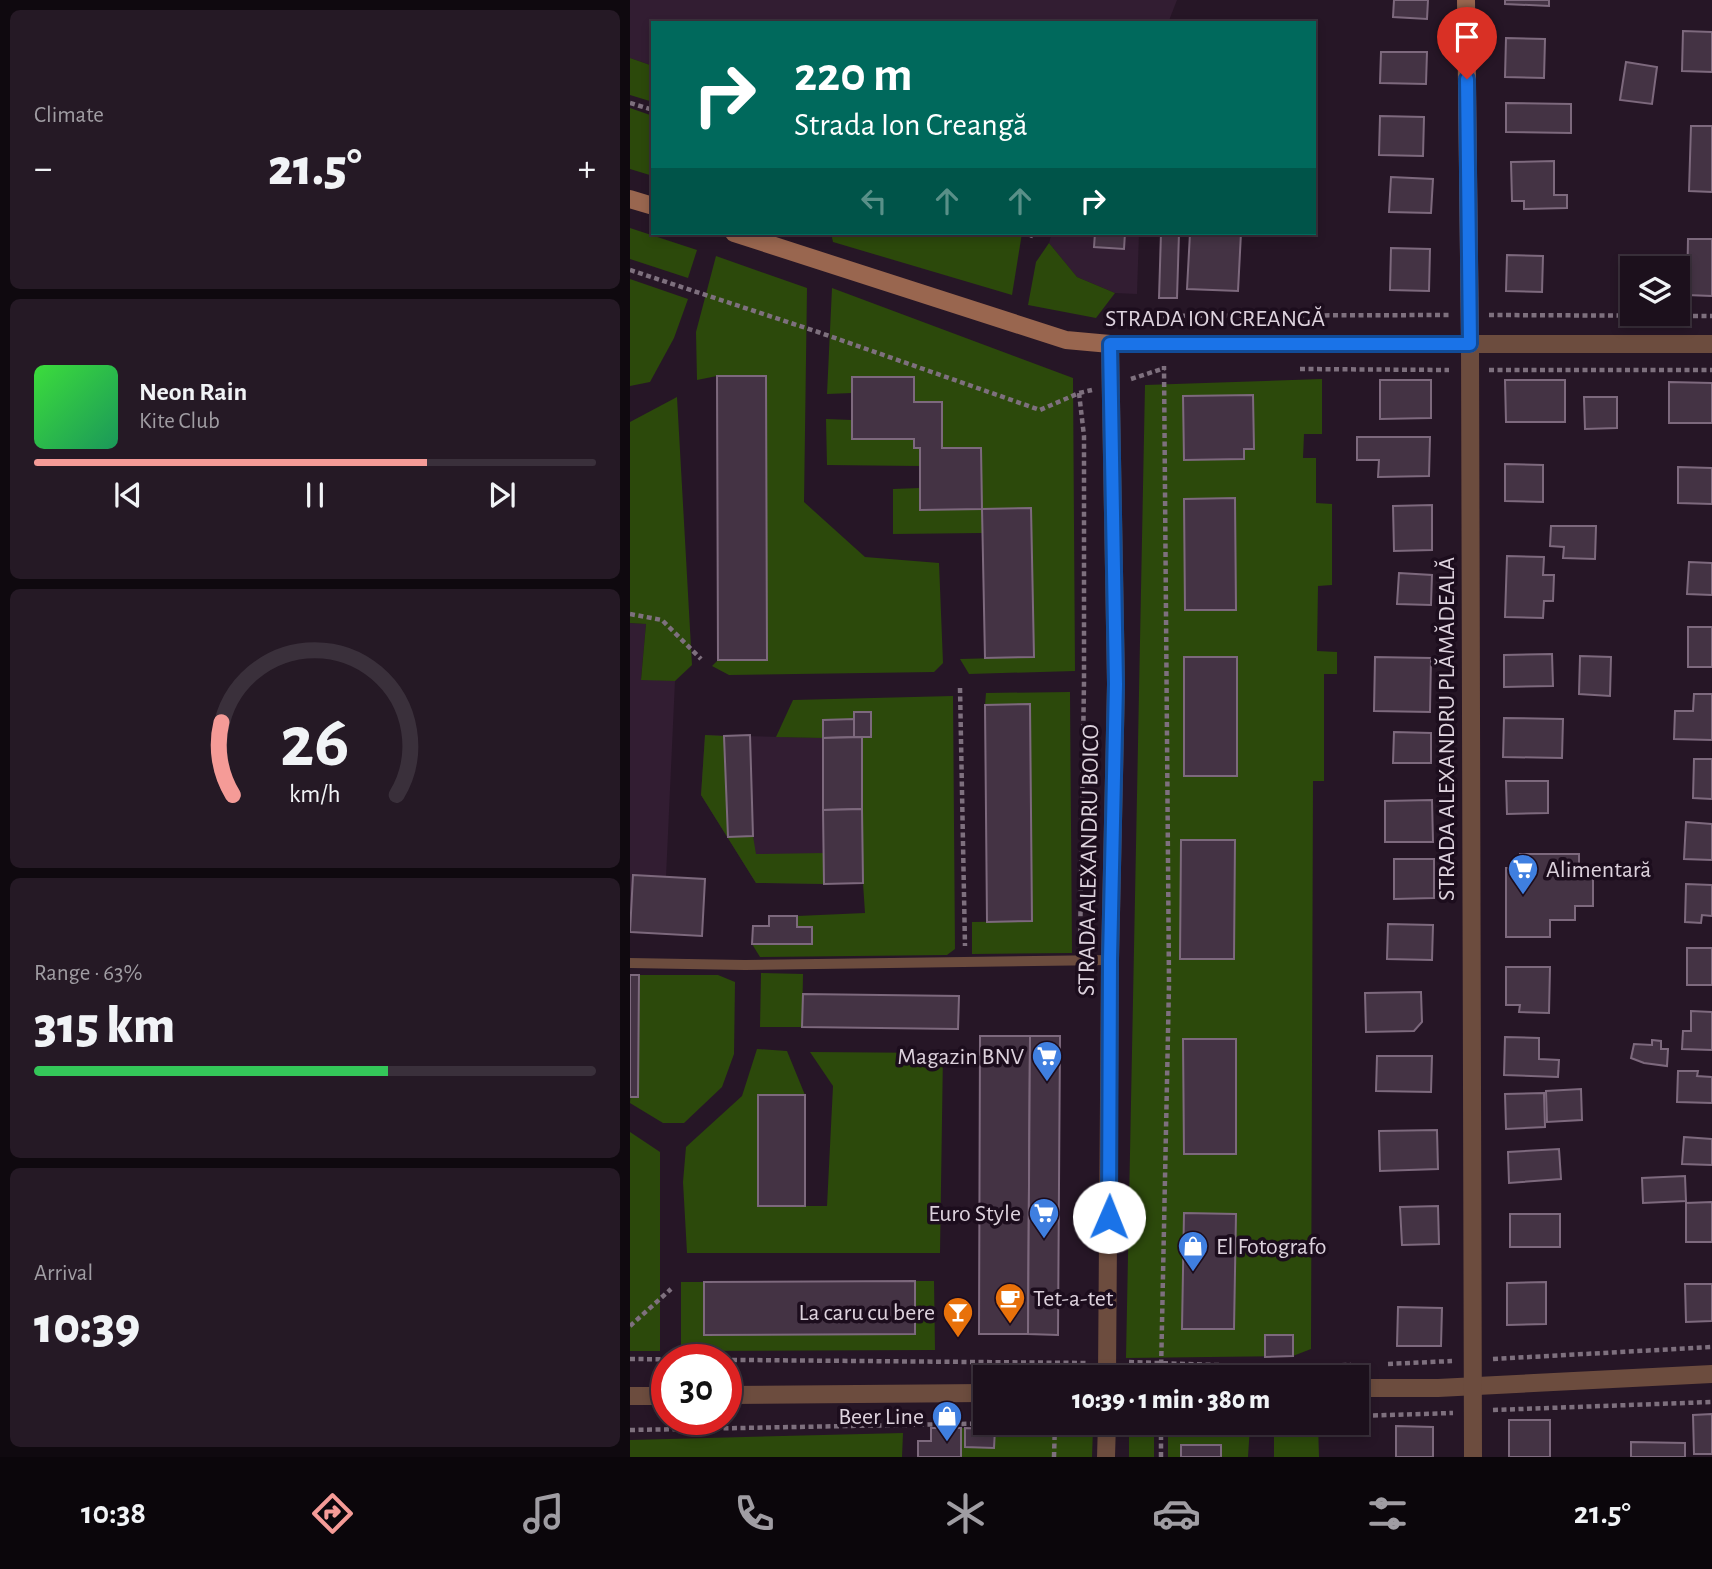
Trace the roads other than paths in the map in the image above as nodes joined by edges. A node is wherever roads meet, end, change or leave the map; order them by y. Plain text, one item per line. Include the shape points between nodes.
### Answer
1 (1466, 0) edge
2 (630, 199) edge
3 (651, 205) edge
4 (740, 235) edge
5 (1110, 344) junction
6 (1470, 344) junction
7 (1712, 344) edge
8 (1110, 960) junction
9 (630, 963) edge
10 (1107, 1365) edge
11 (1712, 1374) edge
12 (1472, 1386) junction
13 (1369, 1388) edge
14 (973, 1393) edge
15 (742, 1395) edge
16 (630, 1396) edge
17 (651, 1396) edge
18 (1107, 1435) edge
19 (1107, 1457) edge
20 (1473, 1457) edge

1 - 6 street, STRADA ALEXANDRU PLĂMĂDEALĂ
2 - 3 street
4 - 5 street, STRADA ION CREANGĂ via 1066,340
5 - 6 street, STRADA ION CREANGĂ
5 - 8 street, STRADA ALEXANDRU BOICO via 1116,684
6 - 7 street, STRADA ION CREANGĂ
6 - 12 street, STRADA ALEXANDRU PLĂMĂDEALĂ
8 - 9 lane
8 - 10 street, STRADA ALEXANDRU BOICO
11 - 12 street
12 - 13 street
12 - 20 street, STRADA ALEXANDRU PLĂMĂDEALĂ
14 - 15 street
16 - 17 street
18 - 19 street

